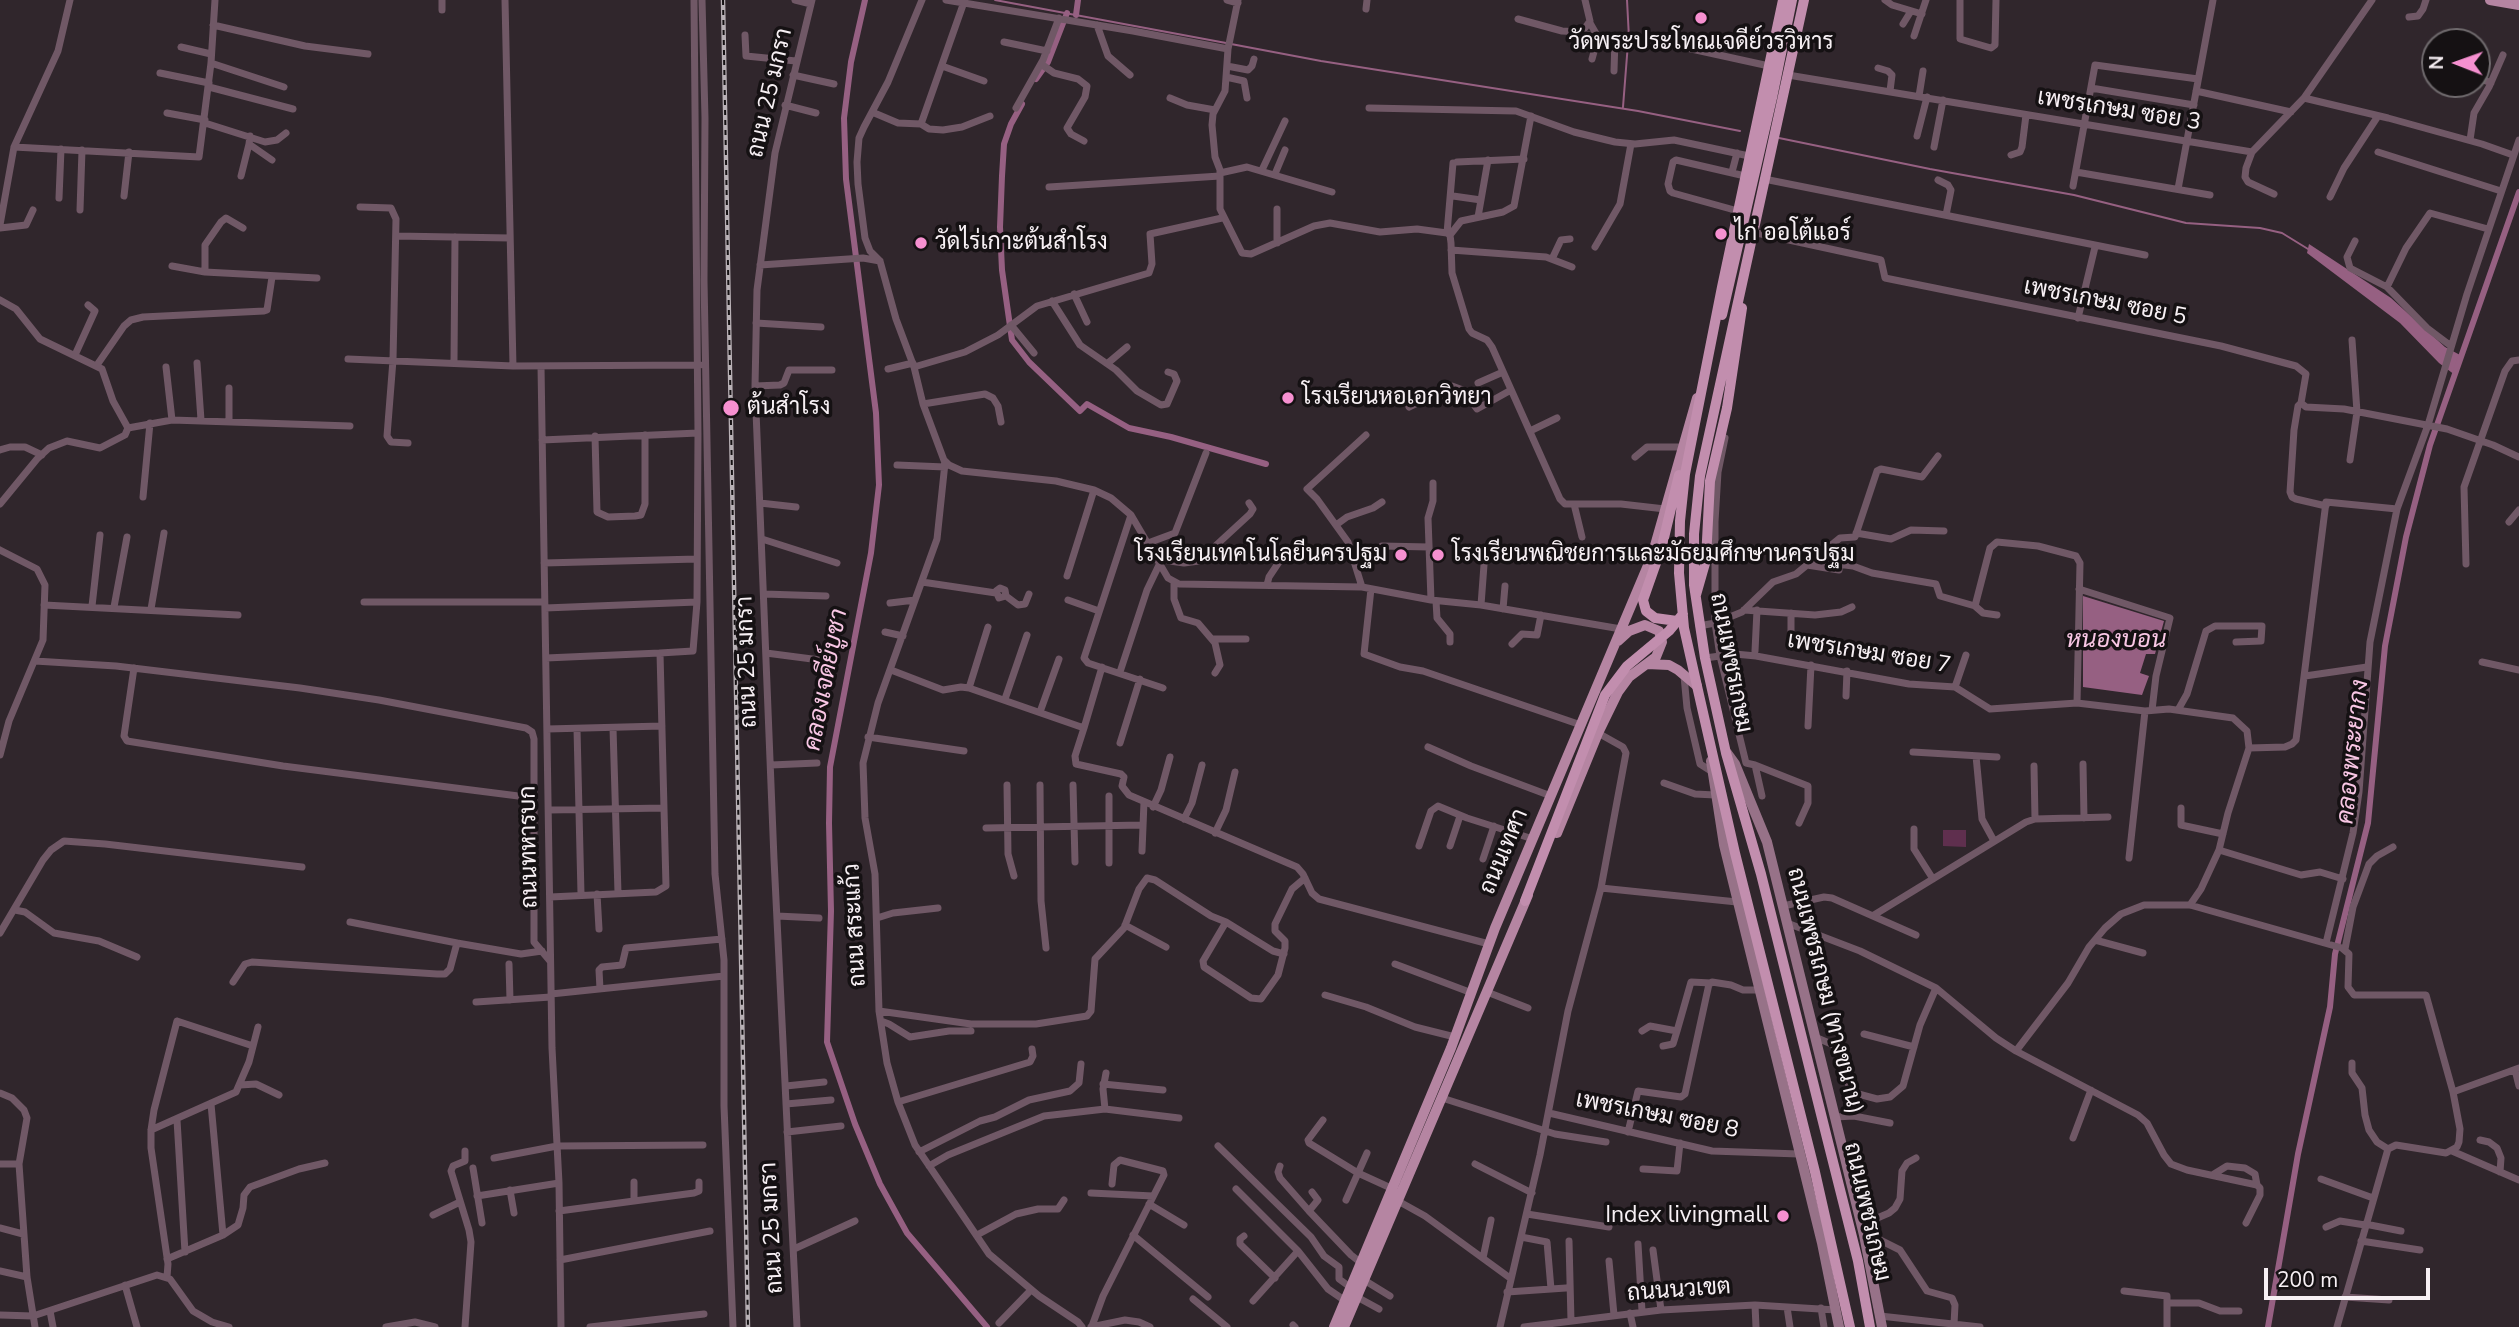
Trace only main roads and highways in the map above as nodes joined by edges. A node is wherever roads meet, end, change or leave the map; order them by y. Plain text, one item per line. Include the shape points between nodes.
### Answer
1 (1783, 0) edge
2 (1792, 0) edge
3 (1804, 0) edge
4 (2490, 0) edge
5 (2519, 5) edge
6 (1751, 237) junction
7 (1707, 364) junction
8 (1702, 390) junction
9 (1694, 428) junction
10 (1677, 621) junction
11 (1616, 643) junction
12 (1647, 664) junction
13 (1696, 686) junction
14 (1590, 727) junction
15 (1712, 751) junction
16 (1726, 753) junction
17 (1525, 901) joint
18 (1467, 1007) junction
19 (1479, 1012) junction
20 (1453, 1042) junction
21 (1462, 1051) junction
22 (1826, 1134) junction
23 (1822, 1200) junction
24 (1354, 1292) junction
25 (1881, 1322) edge
26 (1334, 1327) edge
27 (1345, 1327) edge
28 (1839, 1327) edge
29 (1850, 1327) edge
30 (1870, 1327) edge

1 - 7 highway, ถนนเพชรเกษม
2 - 7 highway via 1729,294
3 - 6 highway, ถนนเพชรเกษม
4 - 5 main road
6 - 10 highway via 1727,408 1713,462 1703,578 1692,604
6 - 16 highway, ถนนเพชรเกษม via 1700,476 1694,534 1699,626
7 - 8 highway, ถนนเพชรเกษม
8 - 9 highway, ถนนเพชรเกษม
8 - 11 main road, ถนนเทศา via 1681,447 1652,556
9 - 10 highway via 1645,592 1644,607 1655,618
9 - 13 highway, ถนนเพชรเกษม via 1681,509 1679,573
10 - 14 highway via 1614,680
11 - 12 main road via 1636,627 1646,625 1659,631 1660,650
11 - 14 main road, ถนนเทศา
12 - 13 main road via 1669,665
12 - 14 main road, ถนนเทศา via 1629,677
13 - 15 highway, ถนนเพชรเกษม
14 - 17 highway
14 - 18 main road, ถนนเทศา via 1551,796
15 - 23 highway, ถนนเพชรเกษม
15 - 28 main road via 1711,771 1737,902
16 - 22 highway, ถนนเพชรเกษม
16 - 25 main road, ถนนเพชรเกษม (ทางขนาน) via 1740,775 1767,842 1866,1223
17 - 19 main road, ถนนเทศา
18 - 19 main road
18 - 20 main road, ถนนเทศา
19 - 21 main road, ถนนเทศา
20 - 21 main road
20 - 24 main road, ถนนเทศา via 1360,1262
21 - 24 main road, ถนนเทศา via 1364,1280
22 - 23 highway via 1816,1131 1812,1137 1822,1174
22 - 30 highway, ถนนเพชรเกษม
23 - 29 highway, ถนนเพชรเกษม
24 - 26 main road, ถนนเทศา via 1344,1300
24 - 27 main road, ถนนเทศา

